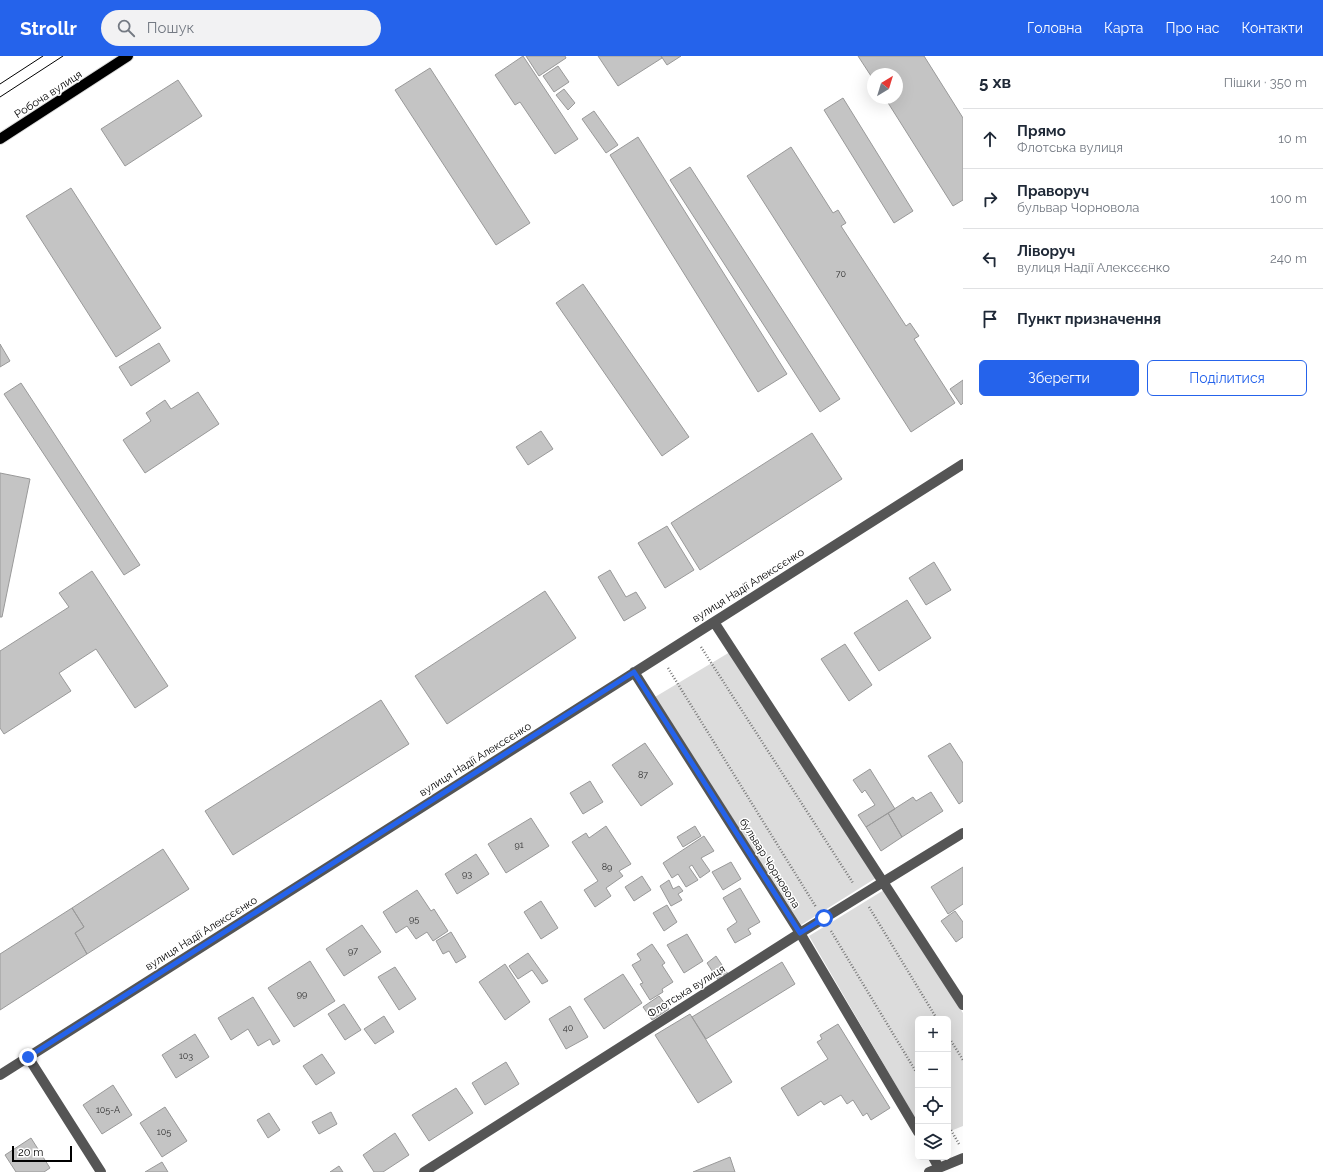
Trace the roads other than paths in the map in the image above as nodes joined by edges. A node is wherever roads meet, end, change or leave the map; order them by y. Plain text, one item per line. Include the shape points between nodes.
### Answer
1 (128, 56) edge
2 (0, 139) edge
3 (963, 464) edge
4 (714, 622) junction
5 (634, 672) junction
6 (963, 833) edge
7 (884, 881) junction
8 (800, 933) junction
9 (963, 1005) edge
10 (28, 1057) junction
11 (0, 1075) edge
12 (915, 1127) edge
13 (963, 1158) edge
14 (935, 1160) edge
15 (939, 1168) junction
16 (101, 1172) edge
17 (424, 1172) edge
18 (929, 1172) edge

1 - 2 main road, Робоча вулиця
3 - 4 street, вулиця Надії Алексєєнко
4 - 5 street, вулиця Надії Алексєєнко
4 - 7 street
5 - 8 street, бульвар Чорновола
5 - 10 street, вулиця Надії Алексєєнко
6 - 7 street, Флотська вулиця
7 - 8 street, Флотська вулиця
7 - 9 street
8 - 12 street, бульвар Чорновола
8 - 17 street, Флотська вулиця
10 - 11 street, вулиця Надії Алексєєнко
10 - 16 street
13 - 15 street
14 - 15 street
15 - 18 street

